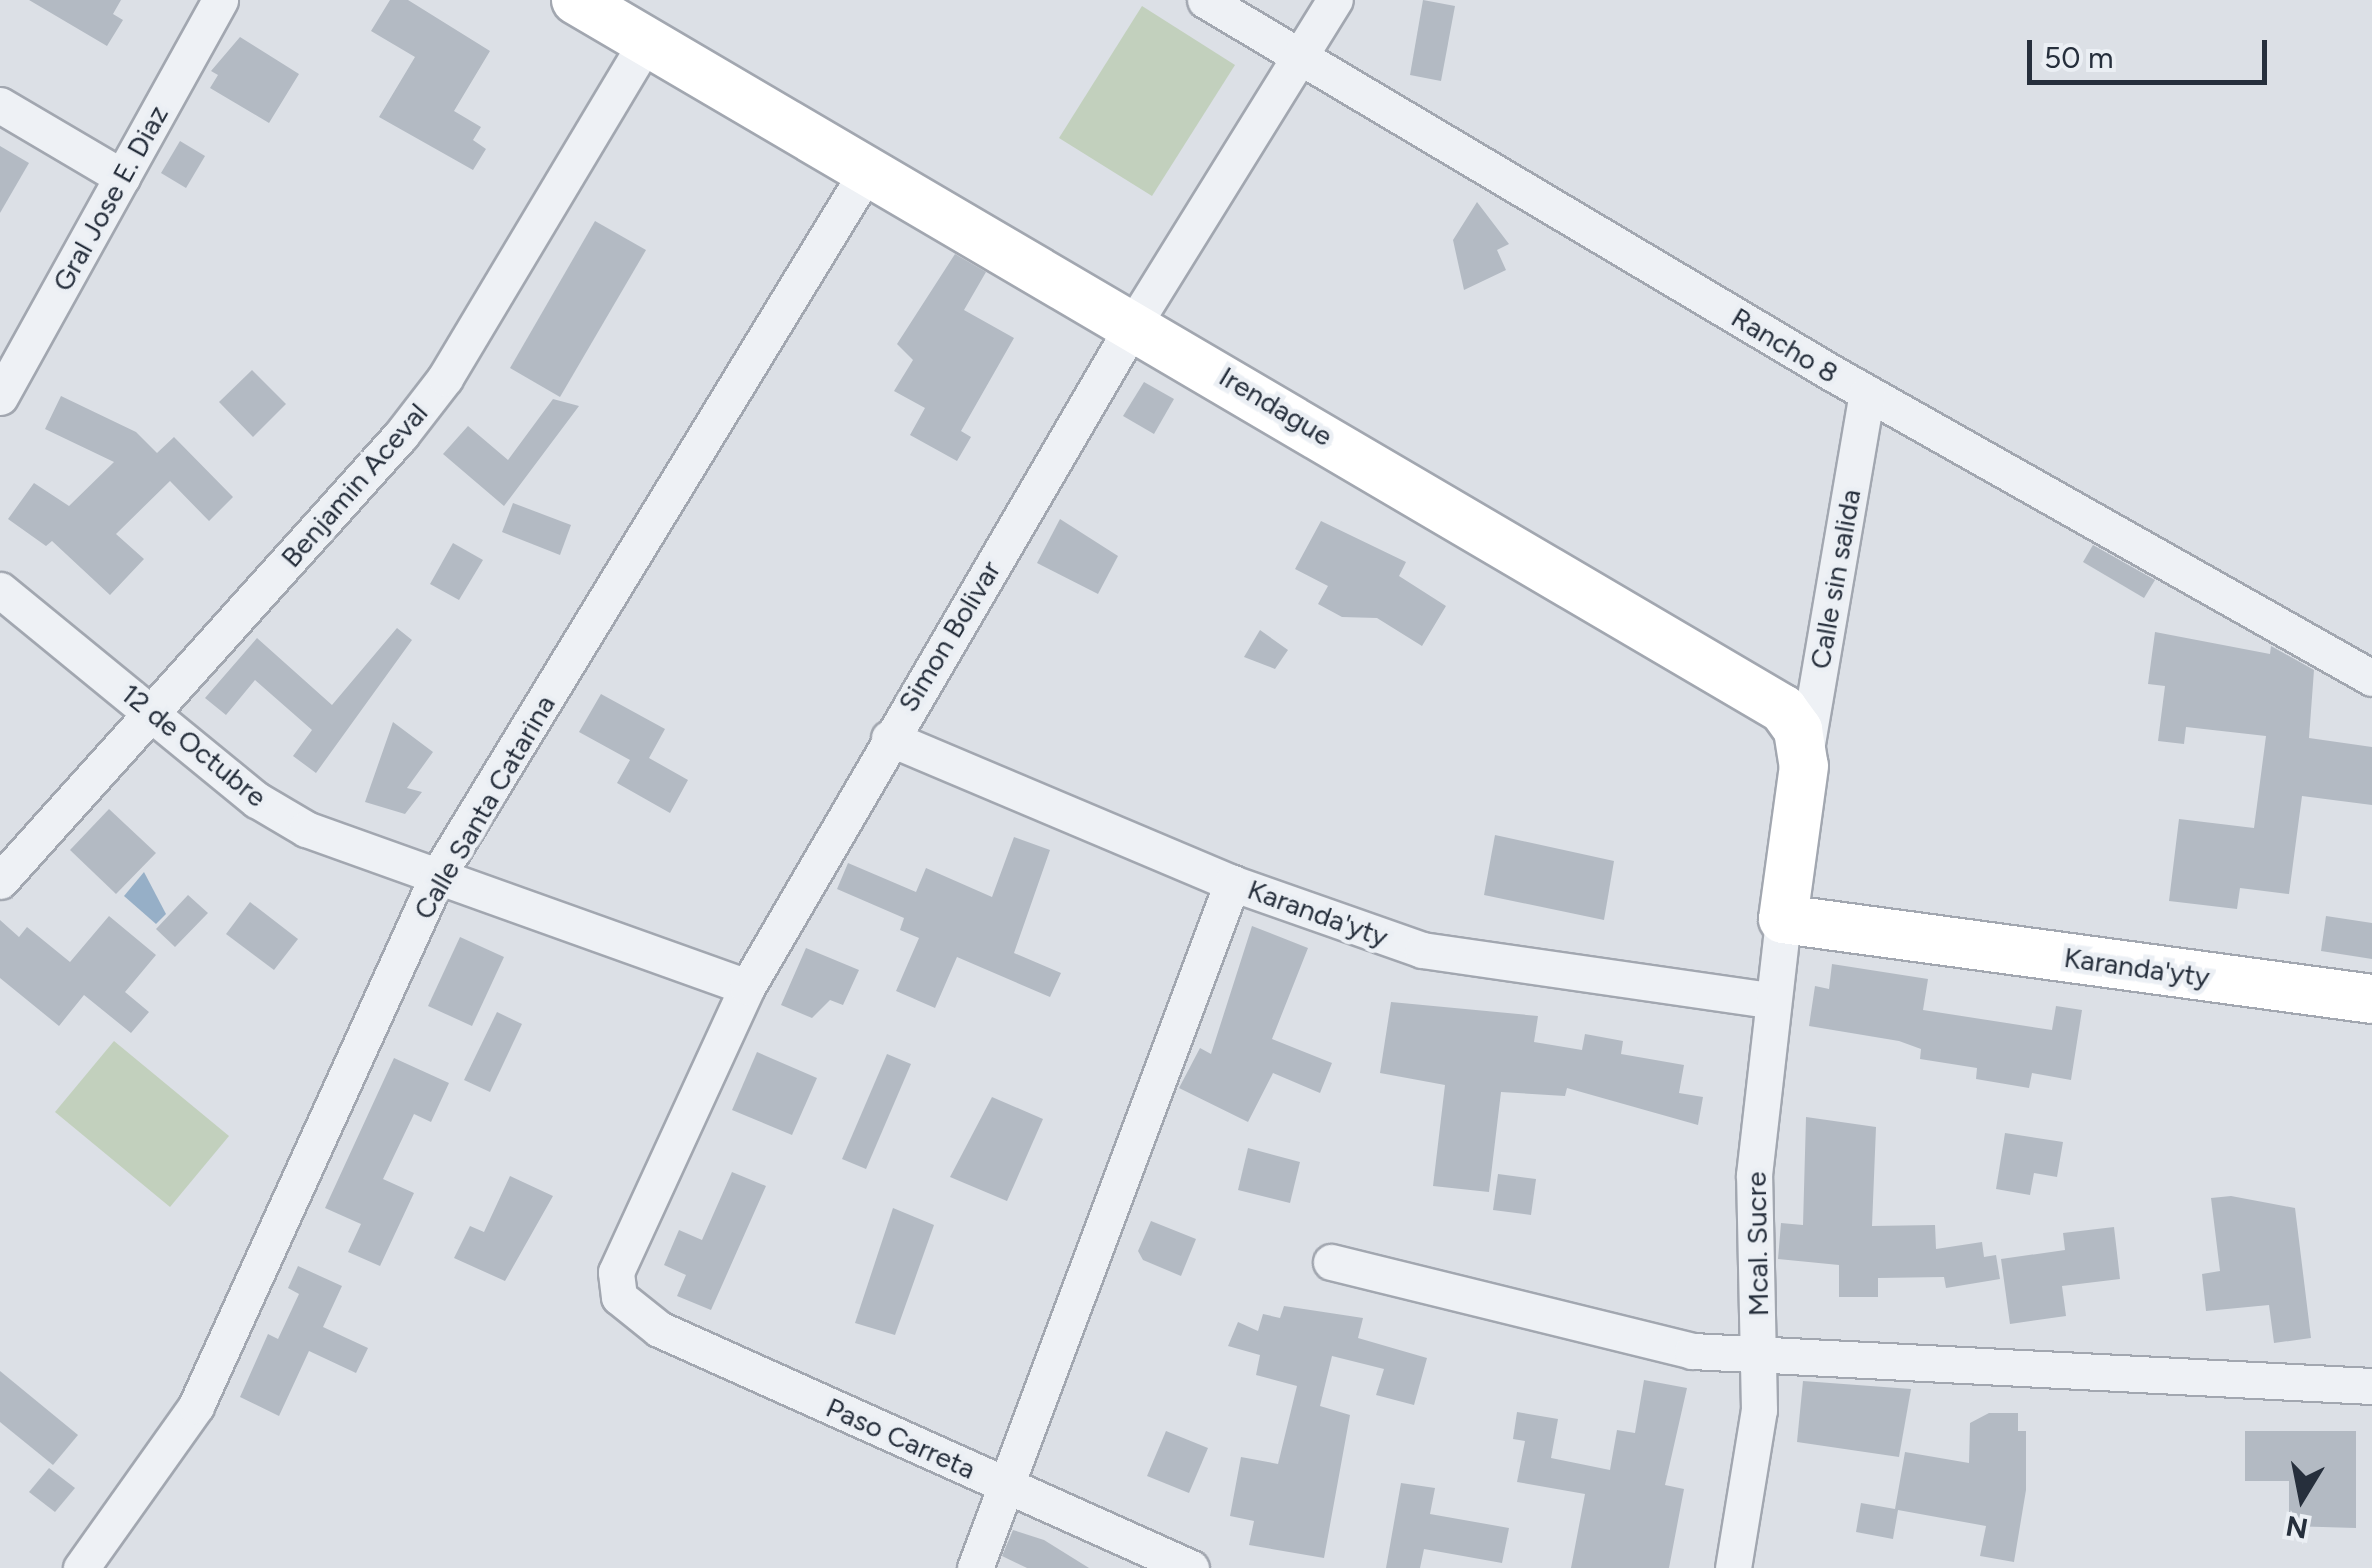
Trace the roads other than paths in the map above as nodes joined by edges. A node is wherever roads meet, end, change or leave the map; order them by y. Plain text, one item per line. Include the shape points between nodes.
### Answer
1 (220, 0) edge
2 (576, 0) edge
3 (1204, 0) edge
4 (1335, 0) edge
5 (646, 42) junction
6 (1300, 57) junction
7 (0, 105) edge
8 (867, 170) junction
9 (122, 177) junction
10 (1135, 322) junction
11 (1866, 393) junction
12 (0, 397) edge
13 (0, 590) edge
14 (2372, 678) edge
15 (153, 711) junction
16 (889, 738) junction
17 (1804, 766) junction
18 (438, 875) junction
19 (0, 881) edge
20 (1232, 882) junction
21 (1783, 920) junction
22 (747, 987) junction
23 (2372, 999) edge
24 (1771, 1000) junction
25 (1330, 1262) dead end
26 (619, 1297) joint
27 (1759, 1354) junction
28 (2372, 1386) edge
29 (1002, 1483) junction
30 (81, 1568) edge
31 (975, 1568) edge
32 (1190, 1568) edge
33 (1733, 1568) edge

1 - 9 street, Gral Jose E. Diaz
2 - 5 street, Irendague
3 - 6 street, Rancho 8
4 - 6 street, Simon Bolivar
5 - 8 street, Irendague
5 - 15 street, Benjamin Aceval via 445,378
6 - 10 street, Simon Bolivar
6 - 11 street, Rancho 8
7 - 9 street
8 - 10 street, Irendague
8 - 18 street, Calle Santa Catarina
9 - 12 street, Gral Jose E. Diaz
10 - 16 street, Simon Bolivar
10 - 17 street, Irendague via 1744,682 1798,730
11 - 14 street, Rancho 8
11 - 17 street, Calle sin salida
13 - 15 street, 12 de Octubre
15 - 18 street, 12 de Octubre via 257,800 306,829
15 - 19 street, Benjamin Aceval
16 - 20 street, Karanda'yty
16 - 22 street, Simon Bolivar
17 - 21 street, Irendague
18 - 22 street, 12 de Octubre
18 - 30 street, Calle Santa Catarina via 196,1406
20 - 24 street, Karanda'yty via 1478,964
20 - 29 street
21 - 23 street, Karanda'yty
21 - 24 street, Mcal. Sucre
22 - 26 street, Simon Bolivar via 624,1250
24 - 27 street, Mcal. Sucre via 1754,1175
25 - 27 street via 1692,1350
26 - 29 street, Paso Carreta via 659,1330
27 - 28 street
27 - 33 street, Mcal. Sucre via 1756,1447
29 - 31 street
29 - 32 street, Paso Carreta

